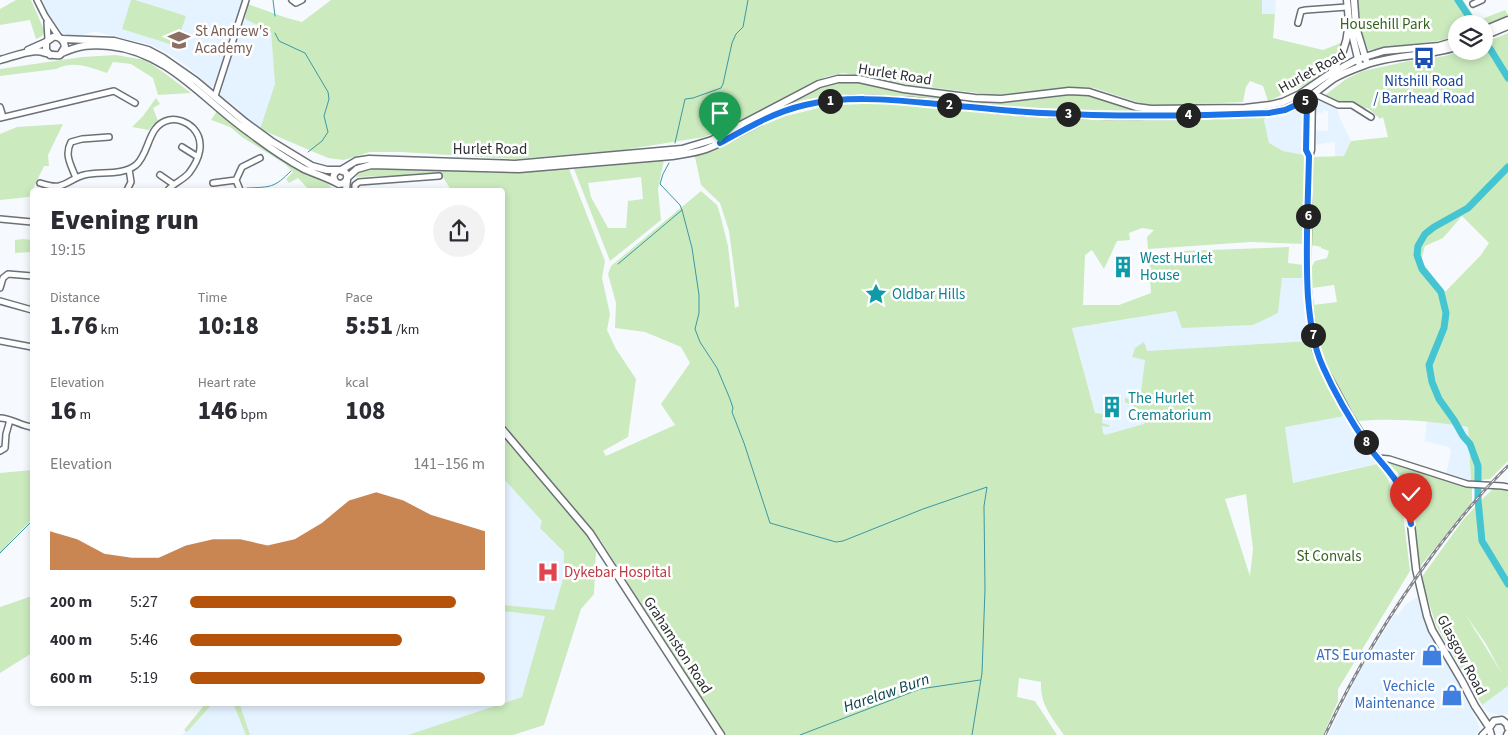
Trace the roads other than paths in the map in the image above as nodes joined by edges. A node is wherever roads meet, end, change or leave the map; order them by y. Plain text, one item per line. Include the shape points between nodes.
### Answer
1 (37, 0) edge
2 (246, 0) edge
3 (292, 0) edge
4 (302, 0) edge
5 (1354, 0) edge
6 (1482, 0) edge
7 (1347, 3) edge
8 (1473, 4) dead end
9 (44, 16) junction
10 (1508, 20) edge
11 (1349, 21) junction
12 (1298, 23) dead end
13 (1493, 26) edge
14 (1508, 26) edge
15 (1354, 28) junction
16 (1493, 32) edge
17 (60, 38) junction
18 (47, 40) junction
19 (1448, 43) edge
20 (1448, 49) edge
21 (62, 53) junction
22 (17, 55) junction
23 (50, 55) junction
24 (0, 60) edge
25 (1363, 62) junction
26 (1328, 75) junction
27 (1308, 90) junction
28 (215, 96) junction
29 (1310, 98) junction
30 (135, 103) dead end
31 (0, 107) edge
32 (2, 117) edge
33 (1371, 117) dead end
34 (100, 130) dead end
35 (100, 137) junction
36 (109, 137) dead end
37 (182, 147) dead end
38 (198, 157) junction
39 (260, 158) dead end
40 (130, 169) junction
41 (340, 170) junction
42 (160, 175) dead end
43 (439, 176) dead end
44 (76, 178) junction
45 (347, 179) junction
46 (236, 180) junction
47 (40, 183) dead end
48 (213, 183) dead end
49 (173, 184) junction
50 (337, 185) edge
51 (60, 188) edge
52 (128, 188) edge
53 (170, 188) edge
54 (239, 188) edge
55 (346, 188) edge
56 (355, 188) edge
57 (0, 219) edge
58 (30, 222) edge
59 (30, 276) edge
60 (0, 288) edge
61 (0, 301) edge
62 (30, 309) edge
63 (0, 341) edge
64 (30, 347) edge
65 (0, 418) edge
66 (10, 420) junction
67 (30, 427) edge
68 (505, 433) edge
69 (0, 451) edge
70 (1378, 458) junction
71 (1508, 487) edge
72 (1480, 712) junction
73 (1502, 720) edge
74 (1490, 730) edge
75 (1507, 732) edge
76 (721, 735) edge
77 (1482, 735) edge

1 - 9 street
2 - 28 street
3 - 4 street via 296,3
5 - 15 main road
6 - 8 street
7 - 11 main road
7 - 12 street via 1301,11
9 - 17 street
9 - 18 street
10 - 13 main road
11 - 15 main road
11 - 26 main road via 1343,50
14 - 16 main road
15 - 25 main road
17 - 18 main road
17 - 21 main road via 64,44
17 - 28 main road via 114,41 148,50 173,64
18 - 22 main road
18 - 23 main road via 46,50
19 - 25 main road via 1384,51
20 - 25 main road
21 - 23 main road
21 - 50 main road via 76,47 98,45 124,48 150,57 199,90 267,145
22 - 23 main road via 35,51
22 - 24 main road
25 - 26 main road, Hurlet Road
25 - 29 main road, Hurlet Road
26 - 27 main road, Hurlet Road
27 - 29 main road
27 - 41 main road, Hurlet Road via 1283,102 1264,106 1151,109 1089,92 975,98 904,89 860,79 838,79 819,84 712,140 682,148 515,164 369,159 356,161
28 - 41 main road via 260,134 312,166
29 - 33 street via 1319,96 1338,105 1352,105
29 - 45 main road, Hurlet Road via 1285,110 1269,113 1148,116 1042,113 897,100 842,99 778,113 720,143 691,153 519,169 371,165 357,169
29 - 70 main road, Glasgow Road via 1307,281 1313,337 1323,367 1349,415
30 - 32 street via 114,91
31 - 32 street
34 - 35 street
35 - 36 street
35 - 44 street via 71,142 67,152
37 - 38 street
38 - 40 street via 201,145 195,130 179,120 170,120 153,132 141,158
38 - 49 street via 188,174
39 - 46 street via 251,159 242,167
40 - 44 street
40 - 52 street
41 - 45 main road via 346,173
41 - 50 main road via 334,175
42 - 49 street
43 - 56 street via 359,182
44 - 51 street
45 - 50 main road
45 - 55 main road
46 - 48 street
46 - 54 street
47 - 51 street
49 - 53 street
57 - 58 street
59 - 60 street via 8,274
61 - 62 street
63 - 64 street
65 - 66 street
66 - 67 street
66 - 69 street via 6,448
68 - 76 main road, Grahamston Road via 590,532
70 - 71 street via 1467,484
70 - 72 main road, Glasgow Road via 1396,481 1408,507 1416,569 1432,630
72 - 73 main road, Glasgow Road via 1486,717
72 - 74 main road, Glasgow Road
73 - 74 main road via 1492,723
73 - 75 main road, Glasgow Road via 1507,724
74 - 77 street

